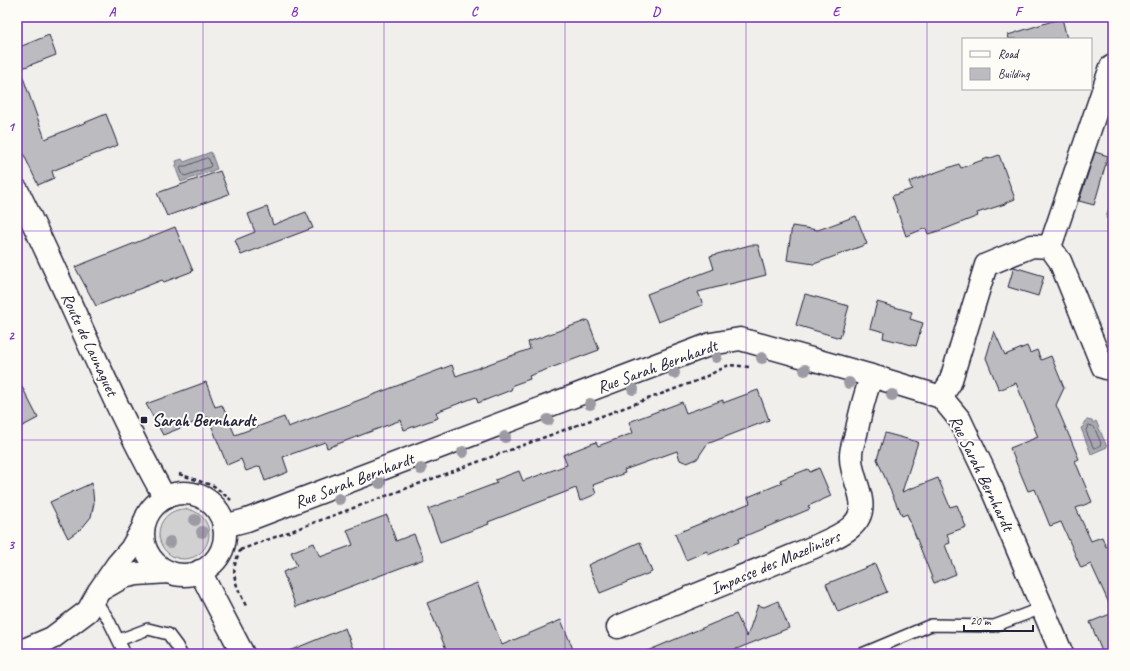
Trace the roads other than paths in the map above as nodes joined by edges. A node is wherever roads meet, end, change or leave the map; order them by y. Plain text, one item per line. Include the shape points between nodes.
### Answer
1 (1113, 66) edge
2 (17, 190) edge
3 (1050, 247) junction
4 (1113, 370) edge
5 (872, 376) junction
6 (941, 398) junction
7 (165, 498) junction
8 (224, 526) junction
9 (143, 528) junction
10 (200, 571) junction
11 (169, 572) junction
12 (97, 595) junction
13 (1042, 608) junction
14 (618, 628) dead end
15 (119, 640) junction
16 (17, 653) edge
17 (125, 654) edge
18 (181, 654) edge
19 (243, 654) edge
20 (862, 654) edge
21 (1062, 654) edge

1 - 3 street
2 - 7 street, Route de Launaguet via 149,470
3 - 4 street via 1060,261 1103,367
3 - 6 street via 1032,246 986,265 950,383
5 - 6 street, Rue Sarah Bernhardt
5 - 8 street, Rue Sarah Bernhardt via 740,340 711,344 247,520
5 - 14 street, Impasse des Mazeliniers via 864,395 851,456 853,474 862,500 860,514 845,533
6 - 13 street, Rue Sarah Bernhardt via 960,420
7 - 8 street via 179,493 201,497 213,506 222,518
7 - 9 street via 152,507
8 - 10 street via 220,552 212,563
9 - 11 street via 144,544 150,558
9 - 12 street
10 - 11 street via 185,574
10 - 19 street
11 - 12 street via 123,577
12 - 15 lane
12 - 16 street via 88,612 52,638
13 - 20 lane via 994,626 931,625
13 - 21 street, Rue Sarah Bernhardt
15 - 17 lane
15 - 18 lane via 148,629 168,634

